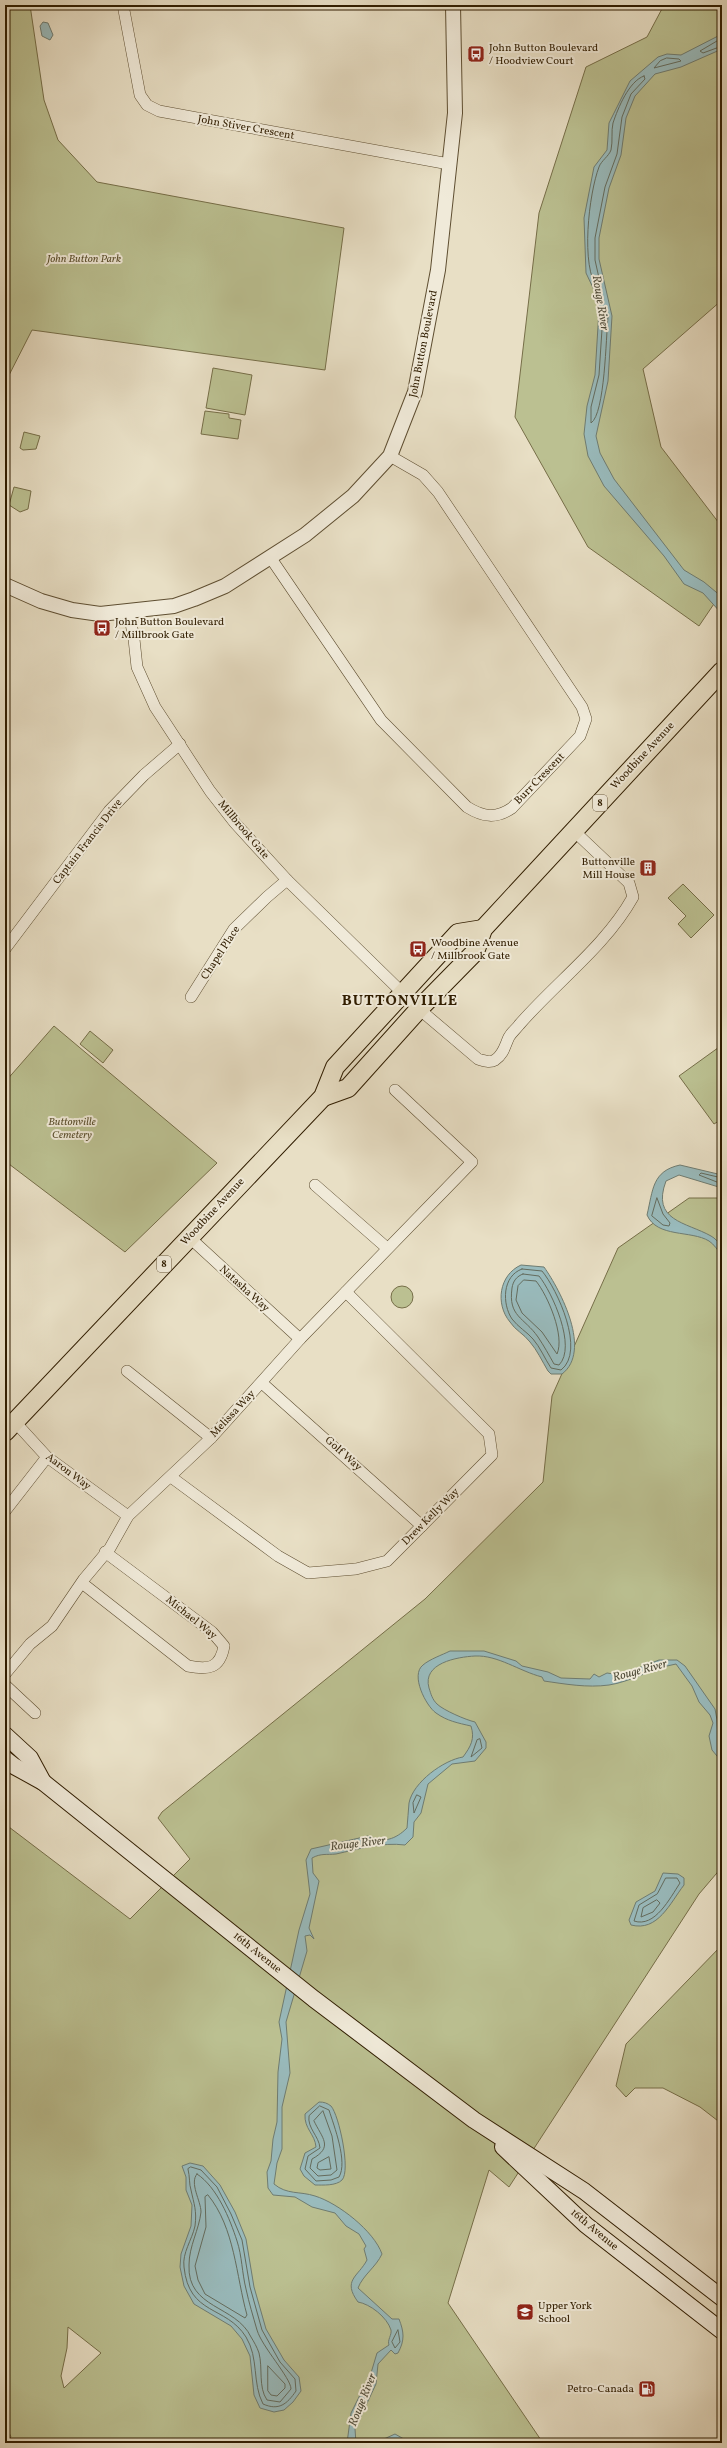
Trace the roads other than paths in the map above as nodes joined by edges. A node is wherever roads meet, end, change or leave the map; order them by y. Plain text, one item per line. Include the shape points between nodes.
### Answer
1 (123, 5) edge
2 (453, 5) edge
3 (449, 164) junction
4 (390, 456) junction
5 (270, 557) junction
6 (5, 585) edge
7 (129, 612) junction
8 (720, 674) edge
9 (180, 744) junction
10 (574, 831) junction
11 (287, 880) junction
12 (483, 929) junction
13 (5, 950) edge
14 (404, 993) junction
15 (191, 997) dead end
16 (419, 1009) junction
17 (395, 1090) dead end
18 (323, 1097) junction
19 (315, 1185) dead end
20 (189, 1238) junction
21 (387, 1248) junction
22 (346, 1292) junction
23 (300, 1339) junction
24 (127, 1371) dead end
25 (262, 1383) junction
26 (10, 1427) edge
27 (211, 1438) junction
28 (47, 1457) junction
29 (171, 1477) junction
30 (5, 1511) edge
31 (128, 1516) junction
32 (422, 1526) junction
33 (105, 1552) junction
34 (82, 1583) junction
35 (5, 1674) edge
36 (5, 1685) edge
37 (35, 1713) dead end
38 (5, 1735) edge
39 (5, 1759) edge
40 (44, 1782) junction
41 (474, 2120) junction
42 (722, 2298) edge
43 (722, 2331) edge

1 - 3 street, John Stiver Crescent via 140,95 147,105 160,111
2 - 3 street, John Button Boulevard via 455,112
3 - 4 street, John Button Boulevard via 429,326 415,392
4 - 5 street, John Button Boulevard via 353,496 305,535
4 - 5 street, Burr Crescent via 423,475 438,492 582,707 586,719 580,736 512,808 502,815 480,815 467,807 394,735
5 - 7 street, John Button Boulevard via 225,586 194,599 174,606
6 - 7 street, John Button Boulevard via 41,601 72,610 100,614
7 - 9 street, Millbrook Gate via 137,667 155,707
8 - 10 main road, Woodbine Avenue / 8
9 - 11 street, Millbrook Gate via 210,791 235,823
9 - 13 street, Captain Francis Drive via 144,774 109,811
10 - 12 main road, Woodbine Avenue / 8
10 - 16 street, Millbrook Gate via 629,883 633,897 624,912 572,972 532,1009 509,1036 503,1052 495,1060 488,1062 478,1059
11 - 14 street, Millbrook Gate
11 - 15 street, Chapel Place via 234,929
12 - 14 main road, Woodbine Avenue / 8 via 458,933
12 - 16 main road, Woodbine Avenue / 8 via 474,952
14 - 16 street, Millbrook Gate
14 - 18 main road, Woodbine Avenue / 8 via 335,1067
16 - 18 main road, Woodbine Avenue / 8 via 348,1088
17 - 21 street, Melissa Way via 472,1162
18 - 20 main road, Woodbine Avenue / 8
19 - 21 street
20 - 23 street, Natasha Way
20 - 26 main road, Woodbine Avenue / 8
21 - 22 street, Melissa Way
22 - 23 street, Melissa Way
22 - 32 street, Drew Kelly Way via 489,1434 492,1455
23 - 25 street, Melissa Way
24 - 27 street
25 - 27 street, Melissa Way
25 - 32 street, Golf Way
26 - 28 street, Aaron Way
27 - 29 street, Melissa Way
28 - 30 street
28 - 31 street, Aaron Way
29 - 31 street, Melissa Way
29 - 32 street, Drew Kelly Way via 278,1556 308,1573 356,1569 387,1560
31 - 33 street, Melissa Way via 110,1548
33 - 34 street, Melissa Way
33 - 34 street, Michael Way via 212,1632 224,1646 222,1658 215,1666 202,1669 188,1666
34 - 35 street, Melissa Way via 52,1626 30,1644
36 - 37 street
38 - 40 main road, 16th Avenue via 30,1758
39 - 40 main road, 16th Avenue
40 - 41 main road, 16th Avenue via 314,1999
41 - 42 main road, 16th Avenue via 584,2190
41 - 43 main road, 16th Avenue via 586,2225

